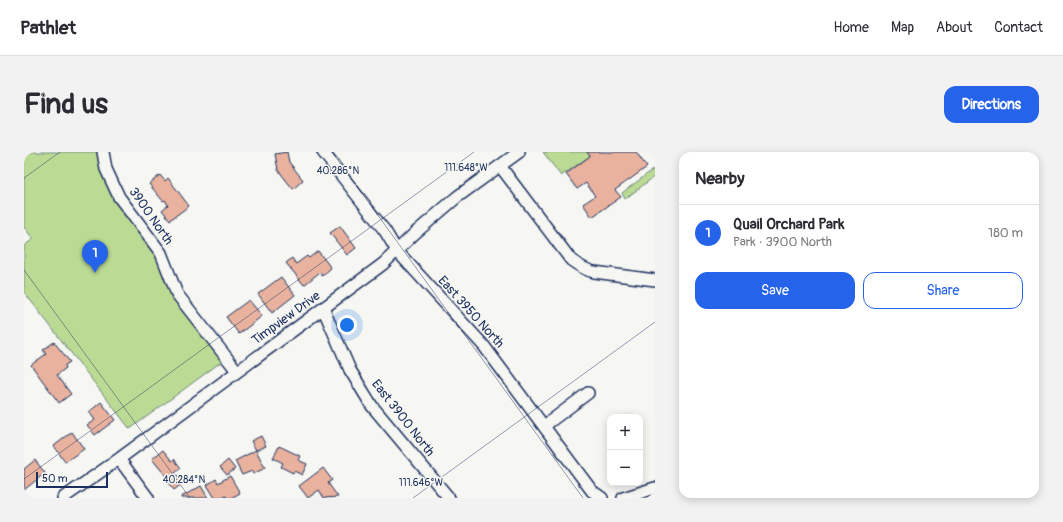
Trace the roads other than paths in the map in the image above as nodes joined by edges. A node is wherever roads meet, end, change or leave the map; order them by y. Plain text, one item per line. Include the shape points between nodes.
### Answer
1 (103, 152) edge
2 (323, 152) edge
3 (519, 152) edge
4 (500, 166) junction
5 (397, 251) junction
6 (655, 280) edge
7 (323, 308) junction
8 (237, 371) junction
9 (588, 393) dead end
10 (544, 426) junction
11 (118, 459) junction
12 (655, 488) edge
13 (599, 496) edge
14 (63, 498) edge
15 (148, 498) edge
16 (449, 498) edge
17 (623, 498) edge

1 - 8 street, 3900 North via 106,169 119,197 161,253 177,294
2 - 5 street, East 3950 North via 385,231
3 - 4 street, Timpview Drive
4 - 5 street, Timpview Drive via 457,197
4 - 6 street via 578,266 594,272
5 - 7 street, Timpview Drive
5 - 10 street, East 3950 North via 484,346
7 - 8 street, Timpview Drive
7 - 16 street, East 3900 North via 350,370 372,406
8 - 11 street, Timpview Drive
9 - 10 street
10 - 13 street, East 3950 North via 592,491
11 - 14 street, Timpview Drive
11 - 15 street
12 - 17 street

